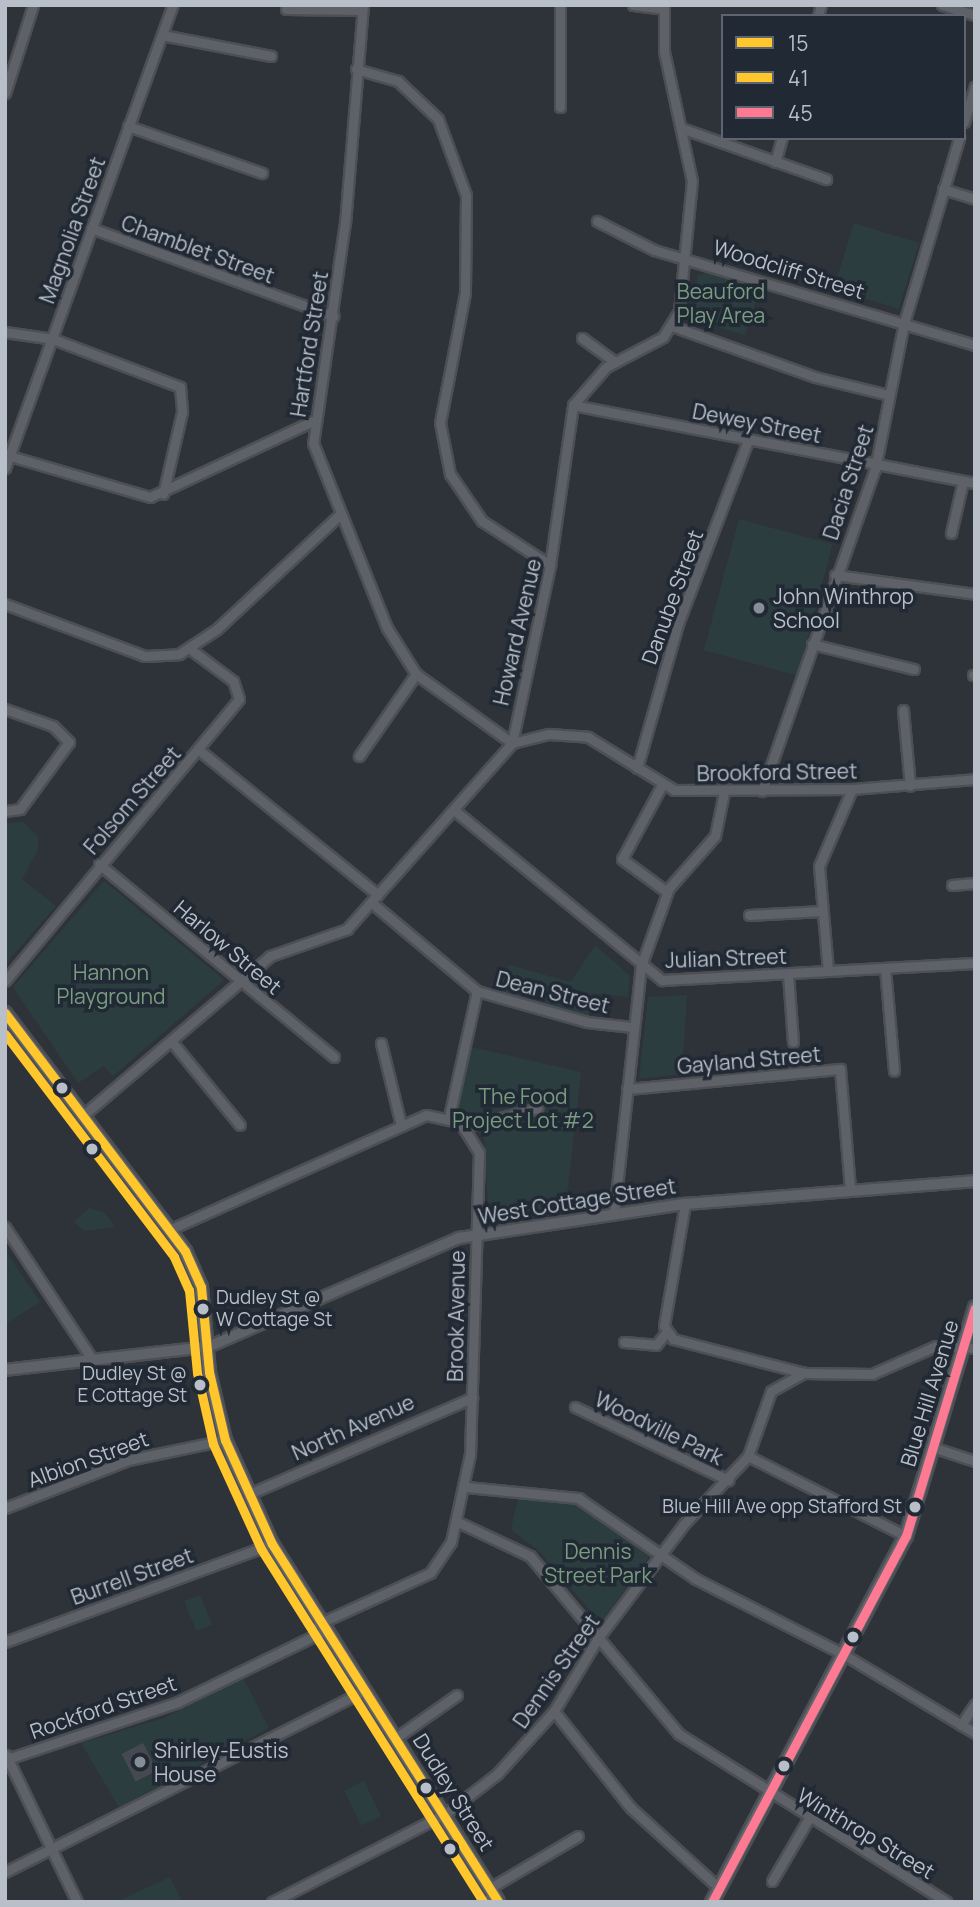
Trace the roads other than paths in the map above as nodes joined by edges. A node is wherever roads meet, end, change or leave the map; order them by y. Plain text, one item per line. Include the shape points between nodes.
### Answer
1 (33, 5) edge
2 (173, 5) edge
3 (560, 5) edge
4 (633, 5) edge
5 (942, 5) edge
6 (664, 7) edge
7 (363, 8) edge
8 (286, 9) dead end
9 (975, 15) edge
10 (162, 35) junction
11 (271, 56) dead end
12 (356, 69) junction
13 (975, 88) edge
14 (5, 93) edge
15 (560, 107) dead end
16 (966, 116) edge
17 (128, 125) junction
18 (681, 128) junction
19 (781, 140) edge
20 (958, 140) edge
21 (775, 162) junction
22 (262, 173) dead end
23 (826, 179) dead end
24 (943, 189) junction
25 (975, 199) edge
26 (597, 221) dead end
27 (91, 228) junction
28 (687, 257) junction
29 (333, 316) junction
30 (904, 323) junction
31 (672, 326) junction
32 (5, 332) edge
33 (582, 338) dead end
34 (53, 339) junction
35 (975, 345) edge
36 (615, 362) junction
37 (888, 395) junction
38 (573, 405) junction
39 (313, 421) junction
40 (748, 440) junction
41 (10, 456) junction
42 (876, 465) junction
43 (5, 468) edge
44 (963, 481) junction
45 (975, 483) edge
46 (163, 494) junction
47 (338, 516) junction
48 (951, 533) dead end
49 (550, 565) junction
50 (835, 575) junction
51 (975, 594) edge
52 (5, 604) edge
53 (812, 644) junction
54 (190, 649) junction
55 (914, 669) dead end
56 (416, 674) junction
57 (5, 709) edge
58 (903, 710) dead end
59 (512, 743) junction
60 (199, 750) junction
61 (359, 755) dead end
62 (637, 768) junction
63 (975, 779) edge
64 (663, 785) junction
65 (911, 786) junction
66 (852, 789) junction
67 (762, 791) junction
68 (724, 792) junction
69 (454, 810) junction
70 (5, 811) edge
71 (99, 864) junction
72 (975, 883) edge
73 (952, 885) dead end
74 (667, 892) junction
75 (375, 899) junction
76 (822, 911) junction
77 (749, 915) dead end
78 (975, 963) edge
79 (641, 966) junction
80 (885, 968) junction
81 (828, 971) junction
82 (788, 974) junction
83 (239, 978) junction
84 (5, 981) edge
85 (477, 991) junction
86 (5, 1013) edge
87 (632, 1027) junction
88 (172, 1042) junction
89 (793, 1042) dead end
90 (381, 1043) dead end
91 (334, 1057) dead end
92 (894, 1071) dead end
93 (627, 1089) junction
94 (538, 1108) dead end
95 (81, 1117) junction
96 (449, 1117) junction
97 (240, 1125) dead end
98 (401, 1125) junction
99 (466, 1127) junction
100 (975, 1181) edge
101 (850, 1189) junction
102 (685, 1204) junction
103 (614, 1214) junction
104 (5, 1227) edge
105 (171, 1229) junction
106 (475, 1236) junction
107 (975, 1307) edge
108 (665, 1334) junction
109 (624, 1342) dead end
110 (969, 1345) edge
111 (208, 1347) junction
112 (92, 1359) junction
113 (5, 1370) edge
114 (804, 1373) junction
115 (472, 1398) junction
116 (575, 1407) dead end
117 (225, 1440) junction
118 (932, 1447) junction
119 (748, 1456) junction
120 (975, 1461) edge
121 (728, 1480) junction
122 (466, 1487) junction
123 (251, 1493) junction
124 (5, 1508) edge
125 (458, 1522) junction
126 (906, 1536) junction
127 (272, 1544) junction
128 (664, 1554) junction
129 (320, 1628) junction
130 (598, 1638) junction
131 (5, 1642) edge
132 (843, 1654) junction
133 (362, 1692) junction
134 (457, 1695) dead end
135 (975, 1704) edge
136 (554, 1711) junction
137 (961, 1725) junction
138 (975, 1733) edge
139 (397, 1737) junction
140 (6, 1756) edge
141 (768, 1795) junction
142 (445, 1814) junction
143 (809, 1818) junction
144 (578, 1836) dead end
145 (51, 1849) junction
146 (5, 1872) edge
147 (772, 1881) dead end
148 (719, 1888) junction
149 (491, 1897) edge
150 (77, 1902) edge
151 (272, 1902) edge
152 (712, 1902) edge
153 (947, 1902) edge

1 - 14 street
2 - 10 street, Magnolia Street
3 - 15 street
4 - 6 street
5 - 9 street
6 - 18 street via 664,51
7 - 8 street
7 - 12 street, Hartford Street
10 - 11 street
10 - 17 street, Magnolia Street
12 - 29 street, Hartford Street
12 - 49 street via 398,81 438,119 466,195 465,293 441,413 450,474 482,521
13 - 16 street
17 - 22 street
17 - 27 street, Magnolia Street
18 - 21 street
18 - 28 street via 692,181
19 - 21 street
20 - 24 street, Dacia Street
21 - 23 street
24 - 25 street
24 - 30 street, Dacia Street
26 - 28 street, Woodcliff Street via 631,242
27 - 29 street, Chamblet Street
27 - 34 street, Magnolia Street
28 - 30 street, Woodcliff Street
28 - 31 street
29 - 39 street, Hartford Street
30 - 35 street, Woodcliff Street
30 - 37 street, Dacia Street
31 - 36 street, Howard Avenue via 654,344
31 - 37 street via 815,377
32 - 34 street
33 - 36 street
34 - 41 street, Magnolia Street
34 - 46 street via 180,387 182,412
36 - 38 street, Howard Avenue via 592,378
37 - 42 street, Dacia Street
38 - 40 street, Dewey Street
38 - 49 street, Howard Avenue
39 - 46 street
39 - 47 street, Hartford Street via 316,457
40 - 42 street, Dewey Street
40 - 62 street, Danube Street via 679,621
41 - 43 street, Magnolia Street
41 - 46 street via 135,496
42 - 44 street, Dewey Street
42 - 50 street, Dacia Street
44 - 45 street, Dewey Street
44 - 48 street
47 - 54 street
47 - 56 street, Hartford Street via 387,628
49 - 59 street, Howard Avenue
50 - 51 street
50 - 53 street, Dacia Street
52 - 54 street via 145,656
53 - 55 street
53 - 67 street, Dacia Street
54 - 60 street, Folsom Street via 239,692
56 - 59 street, Hartford Street
56 - 61 street
57 - 70 street via 53,726 69,742 20,808
58 - 65 street
59 - 62 street, Brookford Street via 549,734 588,737
59 - 69 street, Howard Avenue
60 - 71 street, Folsom Street
60 - 75 street, Dean Street
62 - 64 street, Brookford Street
63 - 65 street, Brookford Street
64 - 68 street, Brookford Street
64 - 74 street via 622,859
65 - 66 street, Brookford Street
66 - 67 street, Brookford Street
66 - 76 street via 819,866
67 - 68 street, Brookford Street
68 - 74 street via 709,849
69 - 75 street, Howard Avenue
69 - 79 street, Julian Street
71 - 83 street, Harlow Street
71 - 84 street, Folsom Street
72 - 73 street
74 - 79 street
75 - 83 street, Howard Avenue via 331,938 270,956
75 - 85 street, Dean Street
76 - 77 street
76 - 81 street
78 - 80 street, Julian Street
79 - 82 street, Julian Street via 662,980
79 - 87 street
80 - 81 street, Julian Street
80 - 92 street
81 - 82 street, Julian Street
82 - 89 street
83 - 88 street, Howard Avenue
83 - 91 street, Harlow Street
85 - 87 street, Dean Street via 587,1022
85 - 96 street
86 - 95 main road, Dudley Street
87 - 93 street
88 - 95 street, Howard Avenue
88 - 97 street
90 - 98 street
93 - 101 street, Gayland Street via 840,1069
93 - 103 street
94 - 99 street
95 - 105 main road, Dudley Street
96 - 98 street via 426,1115
96 - 99 street
98 - 105 street
99 - 106 street, Brook Avenue via 479,1153
100 - 101 street, West Cottage Street
101 - 102 street, West Cottage Street
102 - 103 street, West Cottage Street
102 - 108 street
103 - 106 street, West Cottage Street
104 - 112 street
105 - 111 main road, Dudley Street via 201,1287
106 - 111 street, West Cottage Street via 425,1251
106 - 115 street, Brook Avenue
107 - 110 main road, Blue Hill Avenue
108 - 109 street via 656,1345
108 - 114 street
110 - 114 street via 924,1350 872,1374
110 - 118 main road, Blue Hill Avenue
111 - 112 street, West Cottage Street
111 - 117 main road, Dudley Street
112 - 113 street, West Cottage Street
114 - 119 street, Dennis Street via 771,1391
115 - 122 street, Brook Avenue
115 - 123 street, North Avenue
116 - 121 street, Woodville Park
117 - 123 main road, Dudley Street
117 - 124 street, Albion Street via 128,1460
118 - 120 street
118 - 126 main road, Blue Hill Avenue
119 - 121 street, Dennis Street
119 - 126 street
121 - 128 street, Dennis Street
122 - 125 street, Brook Avenue
122 - 128 street via 563,1492
123 - 127 main road, Dudley Street
125 - 129 street, Brook Avenue via 444,1558 430,1573
125 - 130 street, Winthrop Street via 530,1556
126 - 132 main road, Blue Hill Avenue
127 - 129 main road, Dudley Street
127 - 131 street, Burrell Street
128 - 130 street, Dennis Street
128 - 132 street via 733,1600
129 - 133 main road, Dudley Street
129 - 140 street, Rockford Street via 177,1702
130 - 136 street, Dennis Street
130 - 141 street, Winthrop Street via 663,1719
132 - 137 street
132 - 141 main road, Blue Hill Avenue
133 - 139 main road, Dudley Street
133 - 145 street
134 - 139 street
135 - 137 street
136 - 142 street, Dennis Street via 497,1774
136 - 148 street via 631,1808
137 - 138 street
139 - 142 main road, Dudley Street
140 - 145 street
141 - 143 street, Winthrop Street
141 - 148 main road, Blue Hill Avenue
142 - 149 main road, Dudley Street
142 - 151 street, Dennis Street
143 - 147 street
143 - 153 street, Winthrop Street
144 - 149 street
145 - 146 street
145 - 150 street
148 - 152 main road, Blue Hill Avenue

